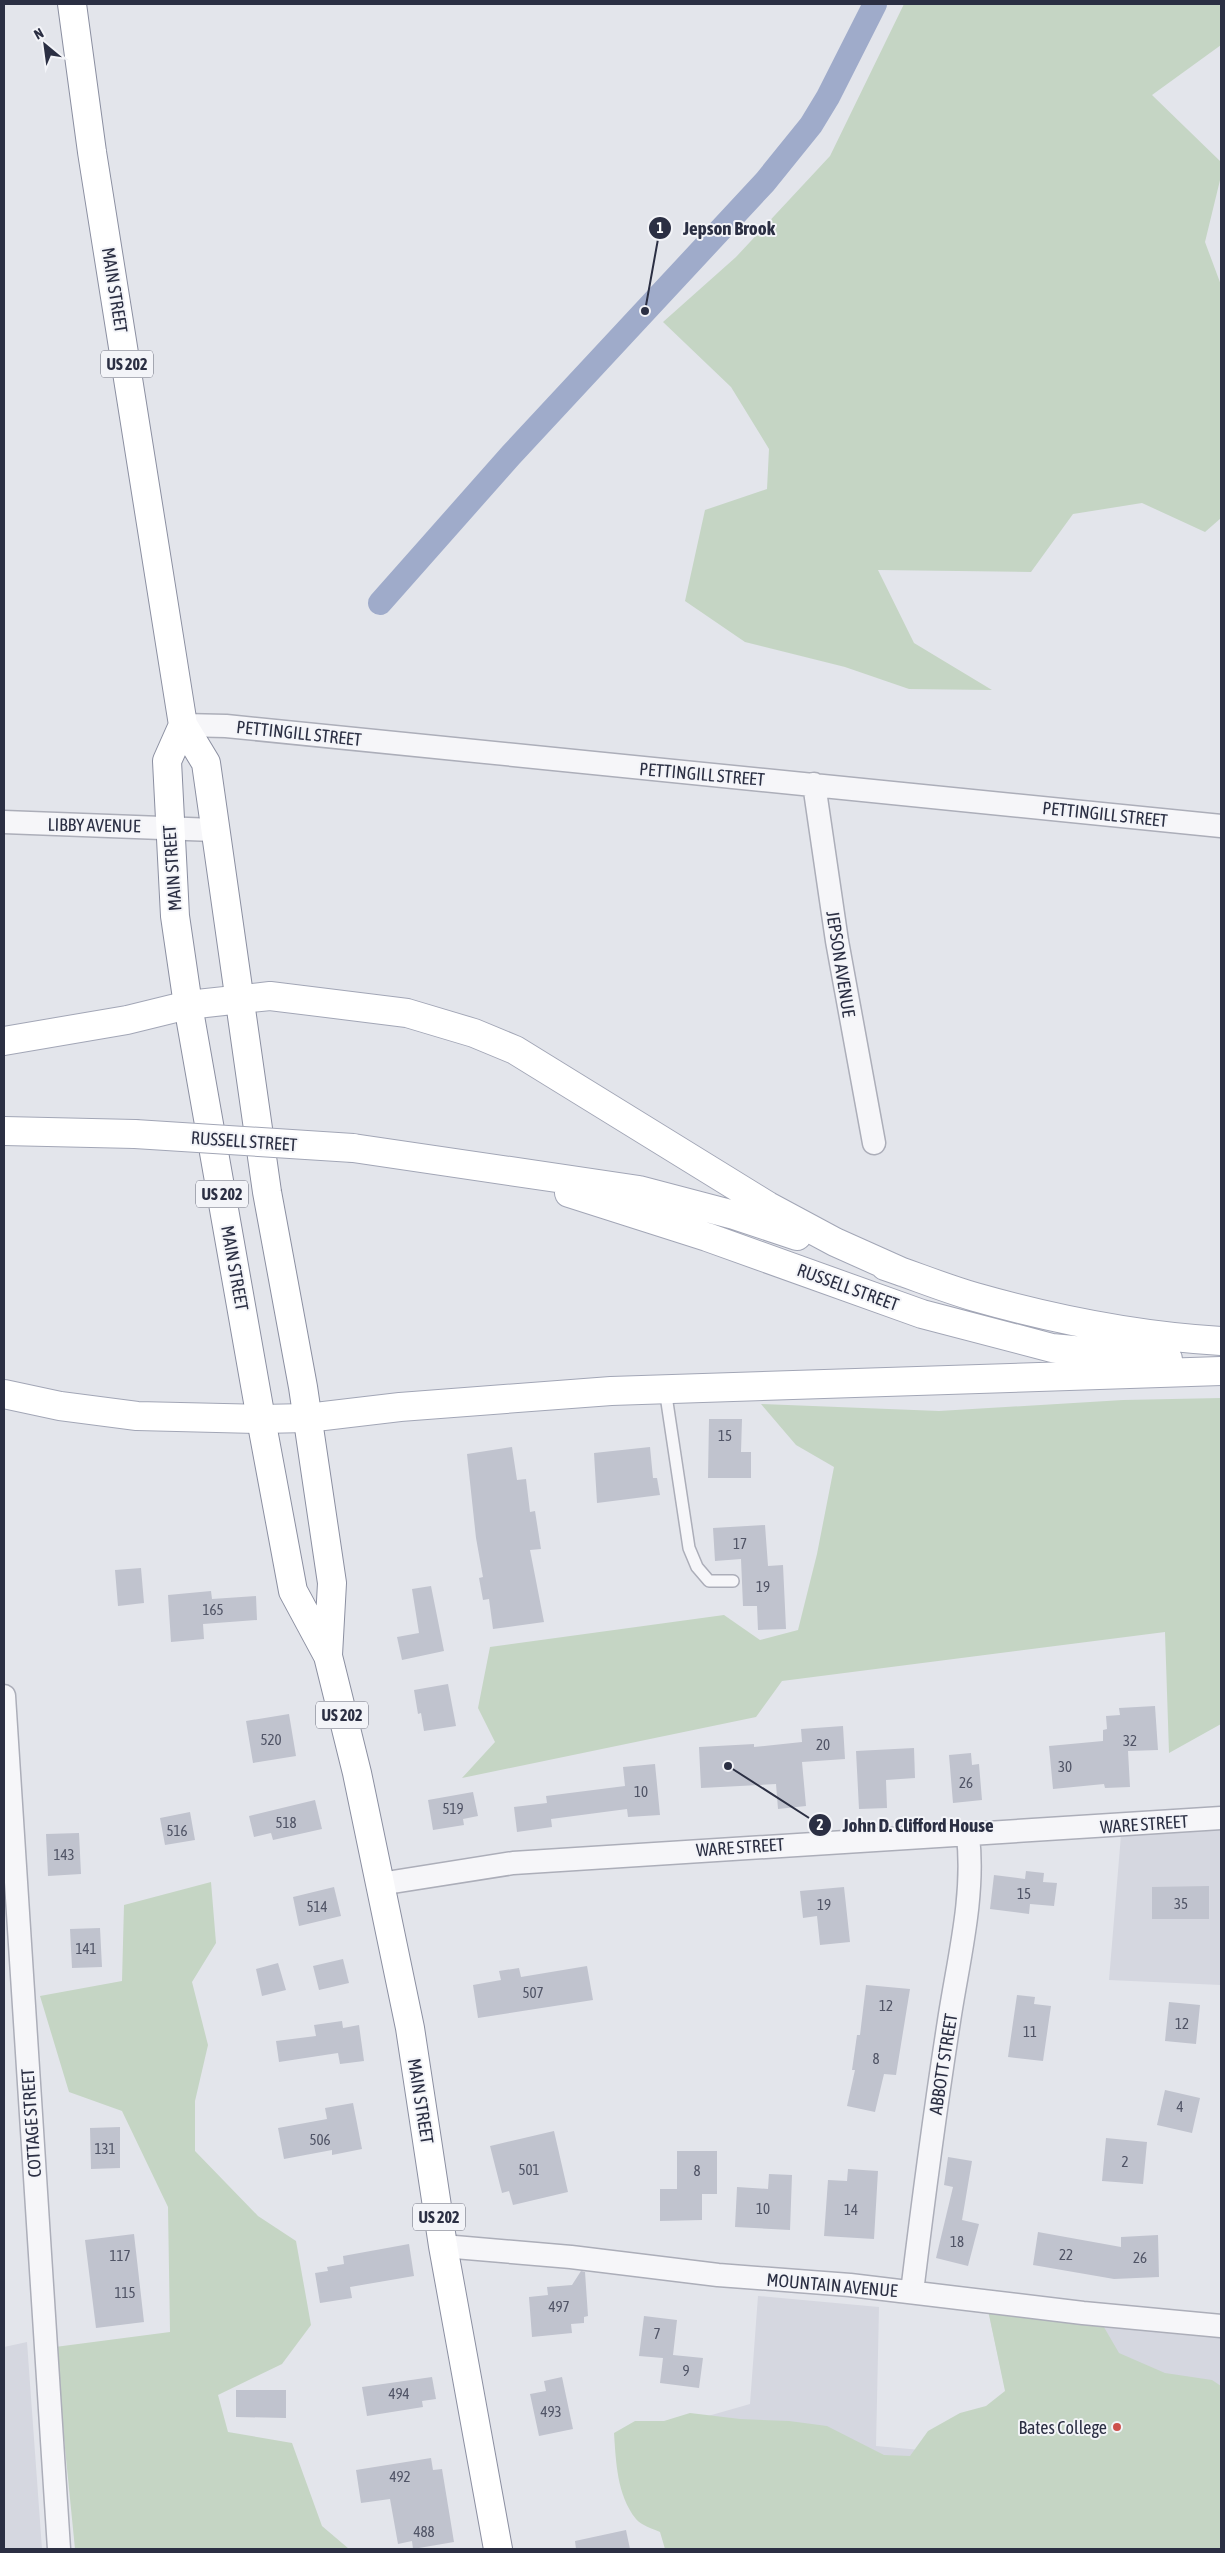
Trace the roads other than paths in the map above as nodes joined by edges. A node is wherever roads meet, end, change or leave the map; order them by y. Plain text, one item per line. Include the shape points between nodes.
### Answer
1 (72, 4) edge
2 (183, 725) junction
3 (814, 784) junction
4 (4, 822) edge
5 (1221, 826) edge
6 (169, 827) junction
7 (214, 830) junction
8 (238, 1000) junction
9 (188, 1005) junction
10 (4, 1041) edge
11 (4, 1131) edge
12 (874, 1143) dead end
13 (484, 1167) junction
14 (902, 1272) junction
15 (1221, 1341) edge
16 (1221, 1365) edge
17 (1221, 1371) edge
18 (665, 1389) junction
19 (4, 1394) edge
20 (308, 1418) junction
21 (261, 1419) junction
22 (733, 1581) dead end
23 (328, 1656) junction
24 (4, 1696) edge
25 (1221, 1818) edge
26 (968, 1836) junction
27 (380, 1884) junction
28 (443, 2246) junction
29 (912, 2292) junction
30 (1221, 2326) edge
31 (59, 2549) edge
32 (498, 2549) edge

1 - 2 main road, MAIN STREET / US 202 via 92,152
2 - 3 street, PETTINGILL STREET via 226,726
2 - 6 main road, MAIN STREET / US 202 via 167,761
2 - 7 main road, MAIN STREET / US 202 via 206,763
3 - 5 street, PETTINGILL STREET
3 - 12 street, JEPSON AVENUE via 837,941
4 - 6 street, LIBBY AVENUE
6 - 7 street, LIBBY AVENUE
6 - 9 main road, MAIN STREET / US 202 via 175,916
7 - 8 main road, MAIN STREET / US 202
8 - 9 main road
8 - 14 main road via 270,996 398,1012 491,1040 524,1055 768,1206 835,1242
8 - 20 main road, MAIN STREET / US 202 via 267,1192
9 - 10 main road via 126,1020
9 - 21 main road, MAIN STREET / US 202
11 - 13 main road, RUSSELL STREET, bridge via 135,1134 353,1148
13 - 14 main road, RUSSELL STREET via 639,1190 734,1215
13 - 16 main road, RUSSELL STREET via 707,1237 931,1316 1052,1348
14 - 15 main road, RUSSELL STREET via 974,1297 1080,1324
17 - 18 main road
18 - 20 main road via 495,1399
18 - 22 lane via 689,1548 697,1567 709,1581
19 - 21 main road via 60,1406 137,1416
20 - 21 main road
20 - 23 main road, MAIN STREET / US 202 via 332,1583
21 - 23 main road, MAIN STREET / US 202 via 293,1591
23 - 27 main road, MAIN STREET / US 202
24 - 31 street, COTTAGE STREET
25 - 26 street, WARE STREET
26 - 27 street, WARE STREET via 513,1863
26 - 29 street, ABBOTT STREET via 971,1862 965,1916
27 - 28 main road, MAIN STREET / US 202 via 410,2028
28 - 29 street, MOUNTAIN AVENUE
28 - 32 main road, MAIN STREET / US 202
29 - 30 street, MOUNTAIN AVENUE

